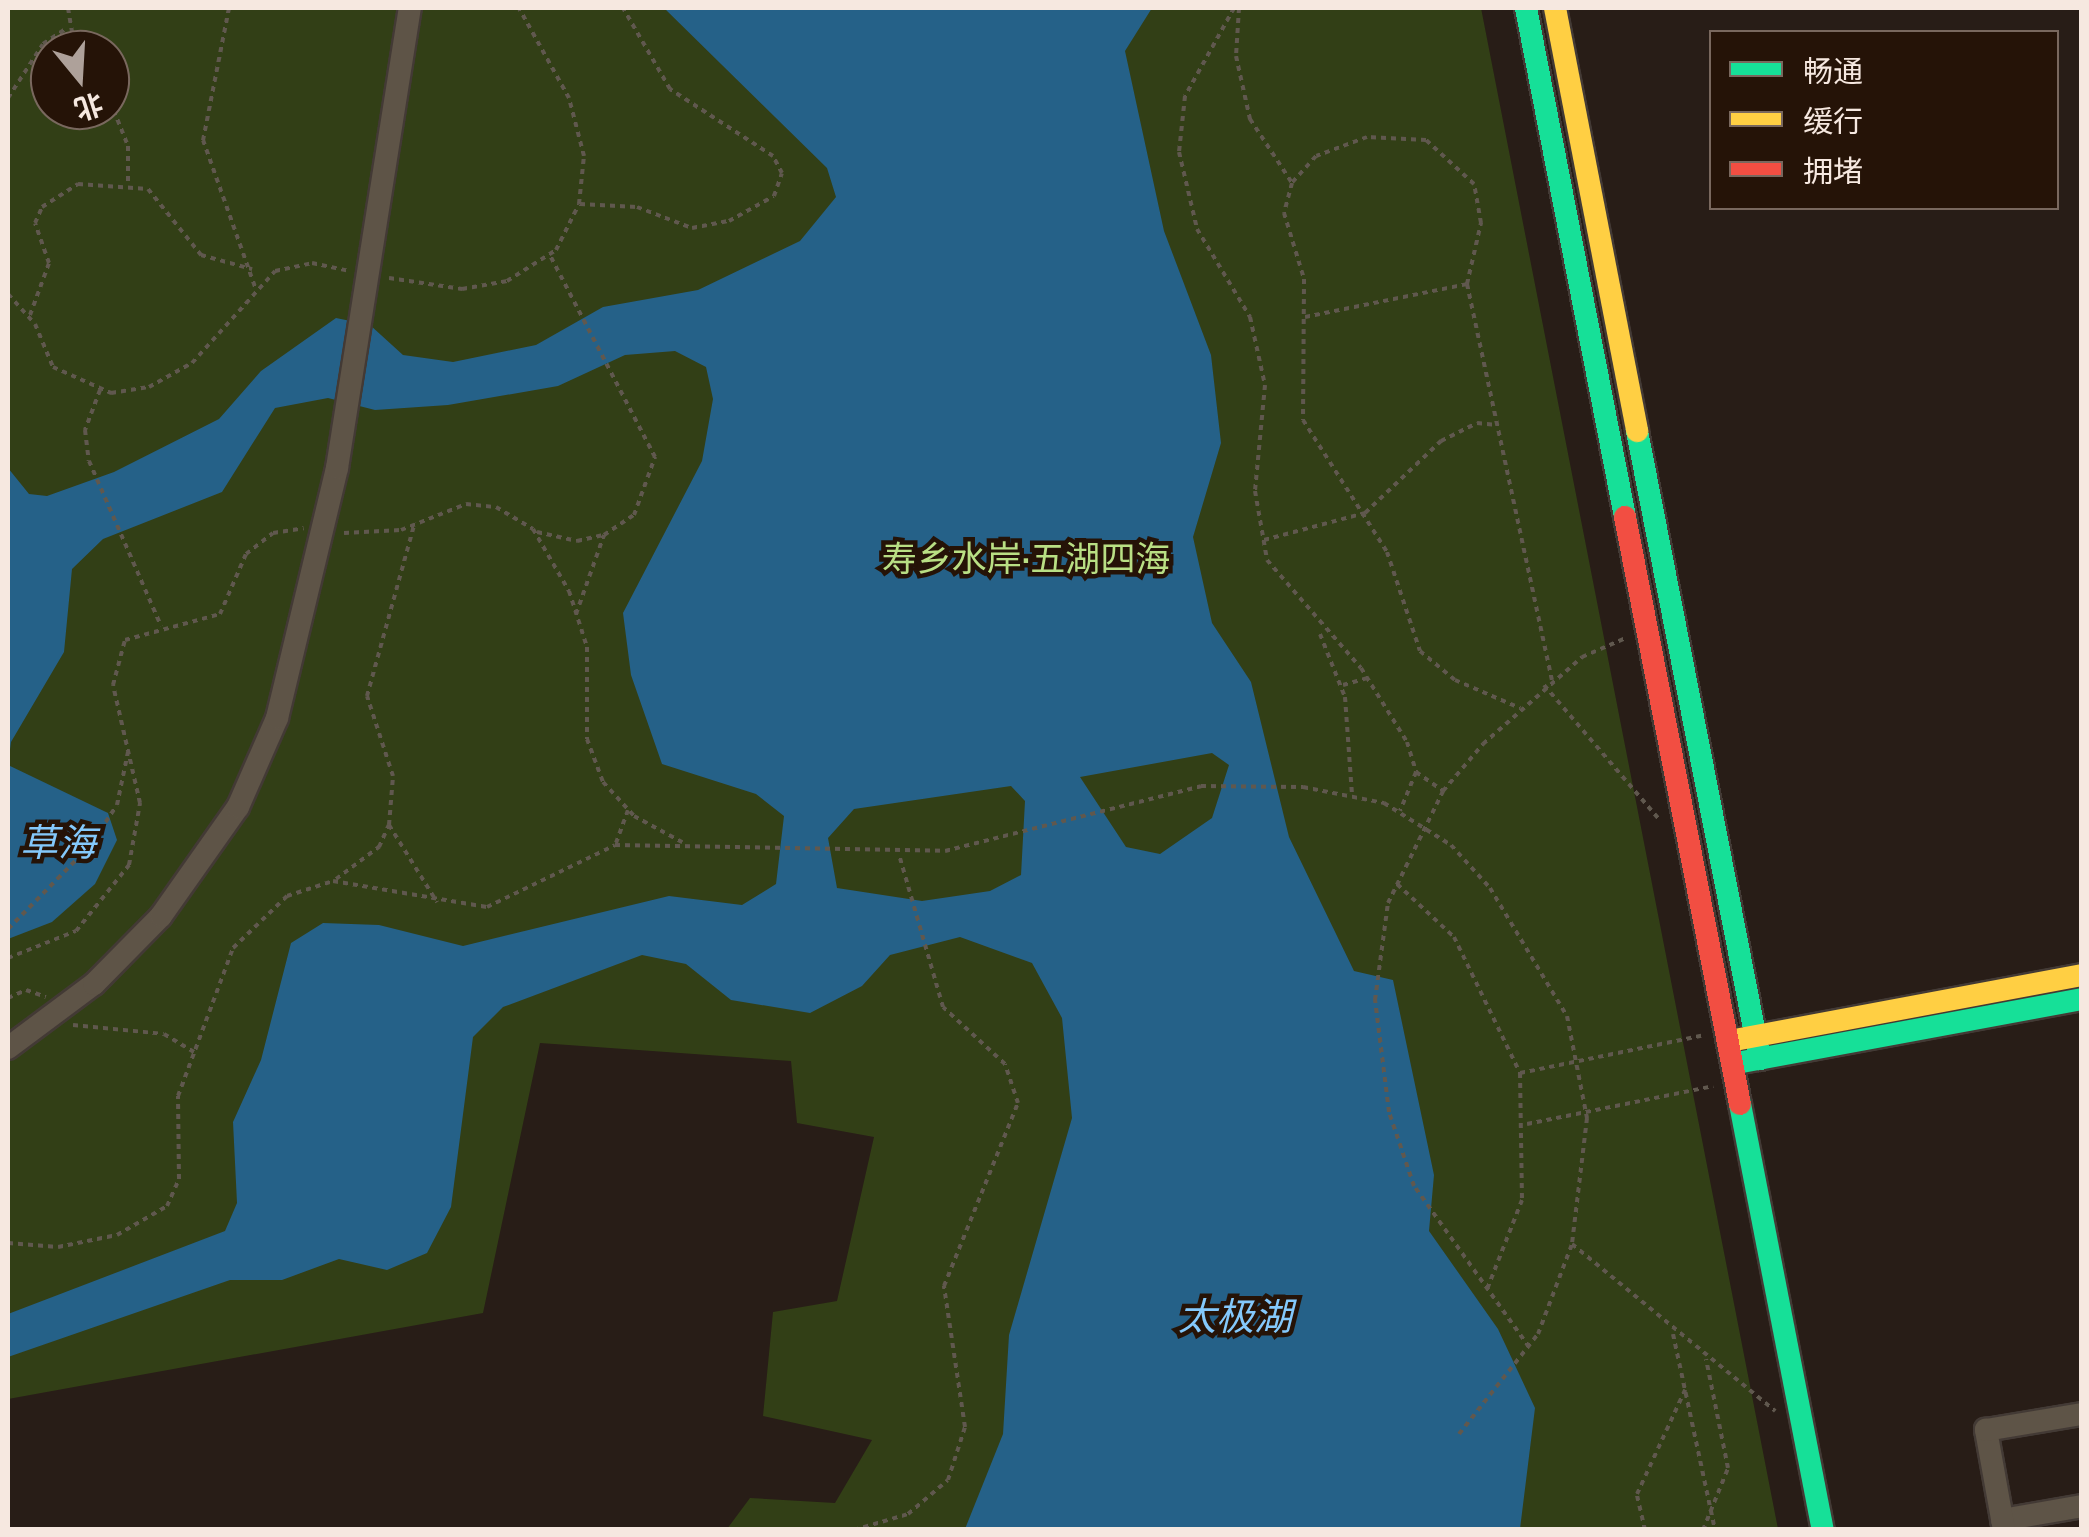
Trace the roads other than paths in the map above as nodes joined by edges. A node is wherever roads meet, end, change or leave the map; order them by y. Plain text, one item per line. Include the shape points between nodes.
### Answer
1 (410, 8) edge
2 (1508, 8) edge
3 (1526, 8) edge
4 (1555, 8) edge
5 (2082, 975) edge
6 (2082, 999) edge
7 (1759, 1047) junction
8 (8, 1048) edge
9 (1720, 1056) junction
10 (2082, 1414) edge
11 (2082, 1506) edge
12 (2003, 1525) edge
13 (1802, 1530) edge
14 (1823, 1530) edge

1 - 8 street via 306,628 238,807 161,916
2 - 9 street
3 - 9 street
4 - 7 street
5 - 7 street
6 - 7 street
7 - 9 street
9 - 13 street
9 - 14 street
10 - 12 street via 1986,1430
11 - 12 street

